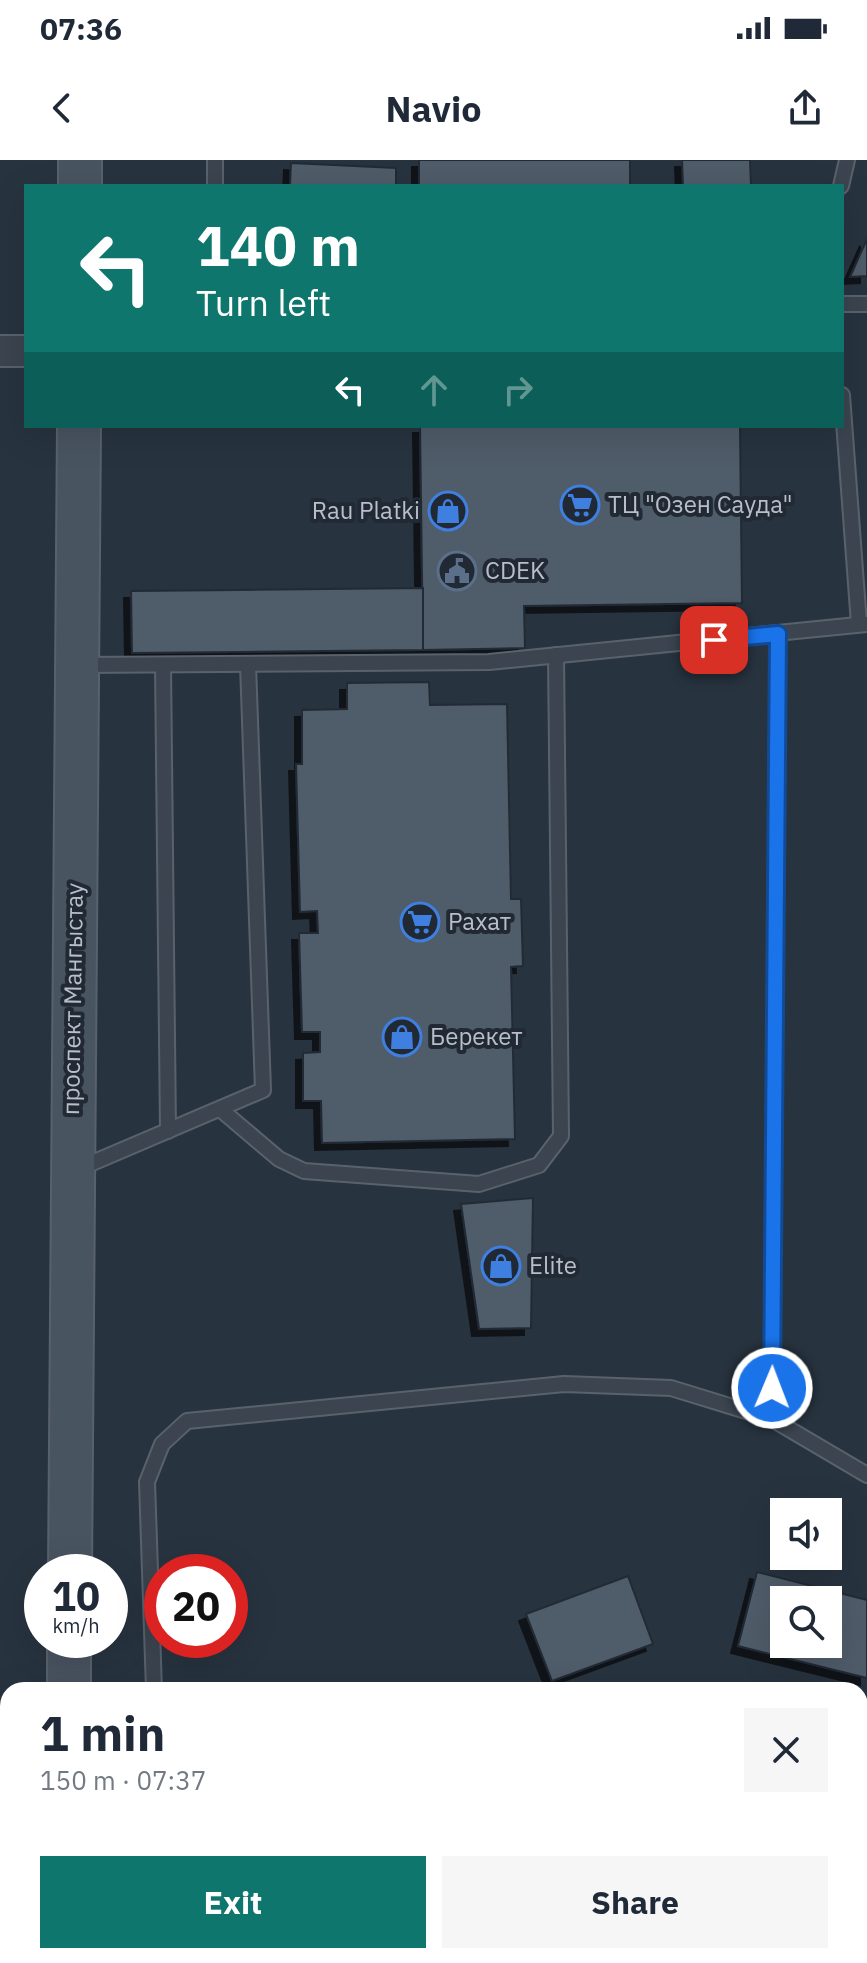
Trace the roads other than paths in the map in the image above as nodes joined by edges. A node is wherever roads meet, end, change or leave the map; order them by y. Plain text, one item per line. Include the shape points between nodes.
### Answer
1 (80, 160) edge
2 (215, 160) edge
3 (847, 160) edge
4 (80, 184) edge
5 (215, 184) edge
6 (841, 184) edge
7 (844, 304) edge
8 (867, 304) edge
9 (0, 351) edge
10 (24, 351) edge
11 (844, 417) edge
12 (79, 428) edge
13 (863, 624) edge
14 (778, 634) junction
15 (556, 655) junction
16 (248, 664) junction
17 (78, 665) junction
18 (163, 665) junction
19 (220, 1109) junction
20 (168, 1131) junction
21 (72, 1171) junction
22 (772, 1419) junction
23 (867, 1475) edge
24 (70, 1554) edge
25 (69, 1658) edge
26 (69, 1682) edge
27 (154, 1682) edge

1 - 4 street
2 - 5 lane
3 - 6 lane
7 - 8 lane
9 - 10 street
11 - 13 lane
12 - 17 street, проспект Мангыстау
13 - 14 lane
14 - 15 lane
14 - 22 lane
15 - 16 lane via 489,662
15 - 19 lane via 561,1136 539,1165 479,1184 304,1171 279,1159
16 - 18 lane
16 - 19 lane via 263,1090
17 - 18 lane
17 - 21 street, проспект Мангыстау
18 - 20 lane
19 - 20 lane
20 - 21 lane
21 - 24 street, проспект Мангыстау
22 - 23 lane
22 - 27 lane via 671,1388 564,1384 187,1421 162,1444 147,1482
25 - 26 street

